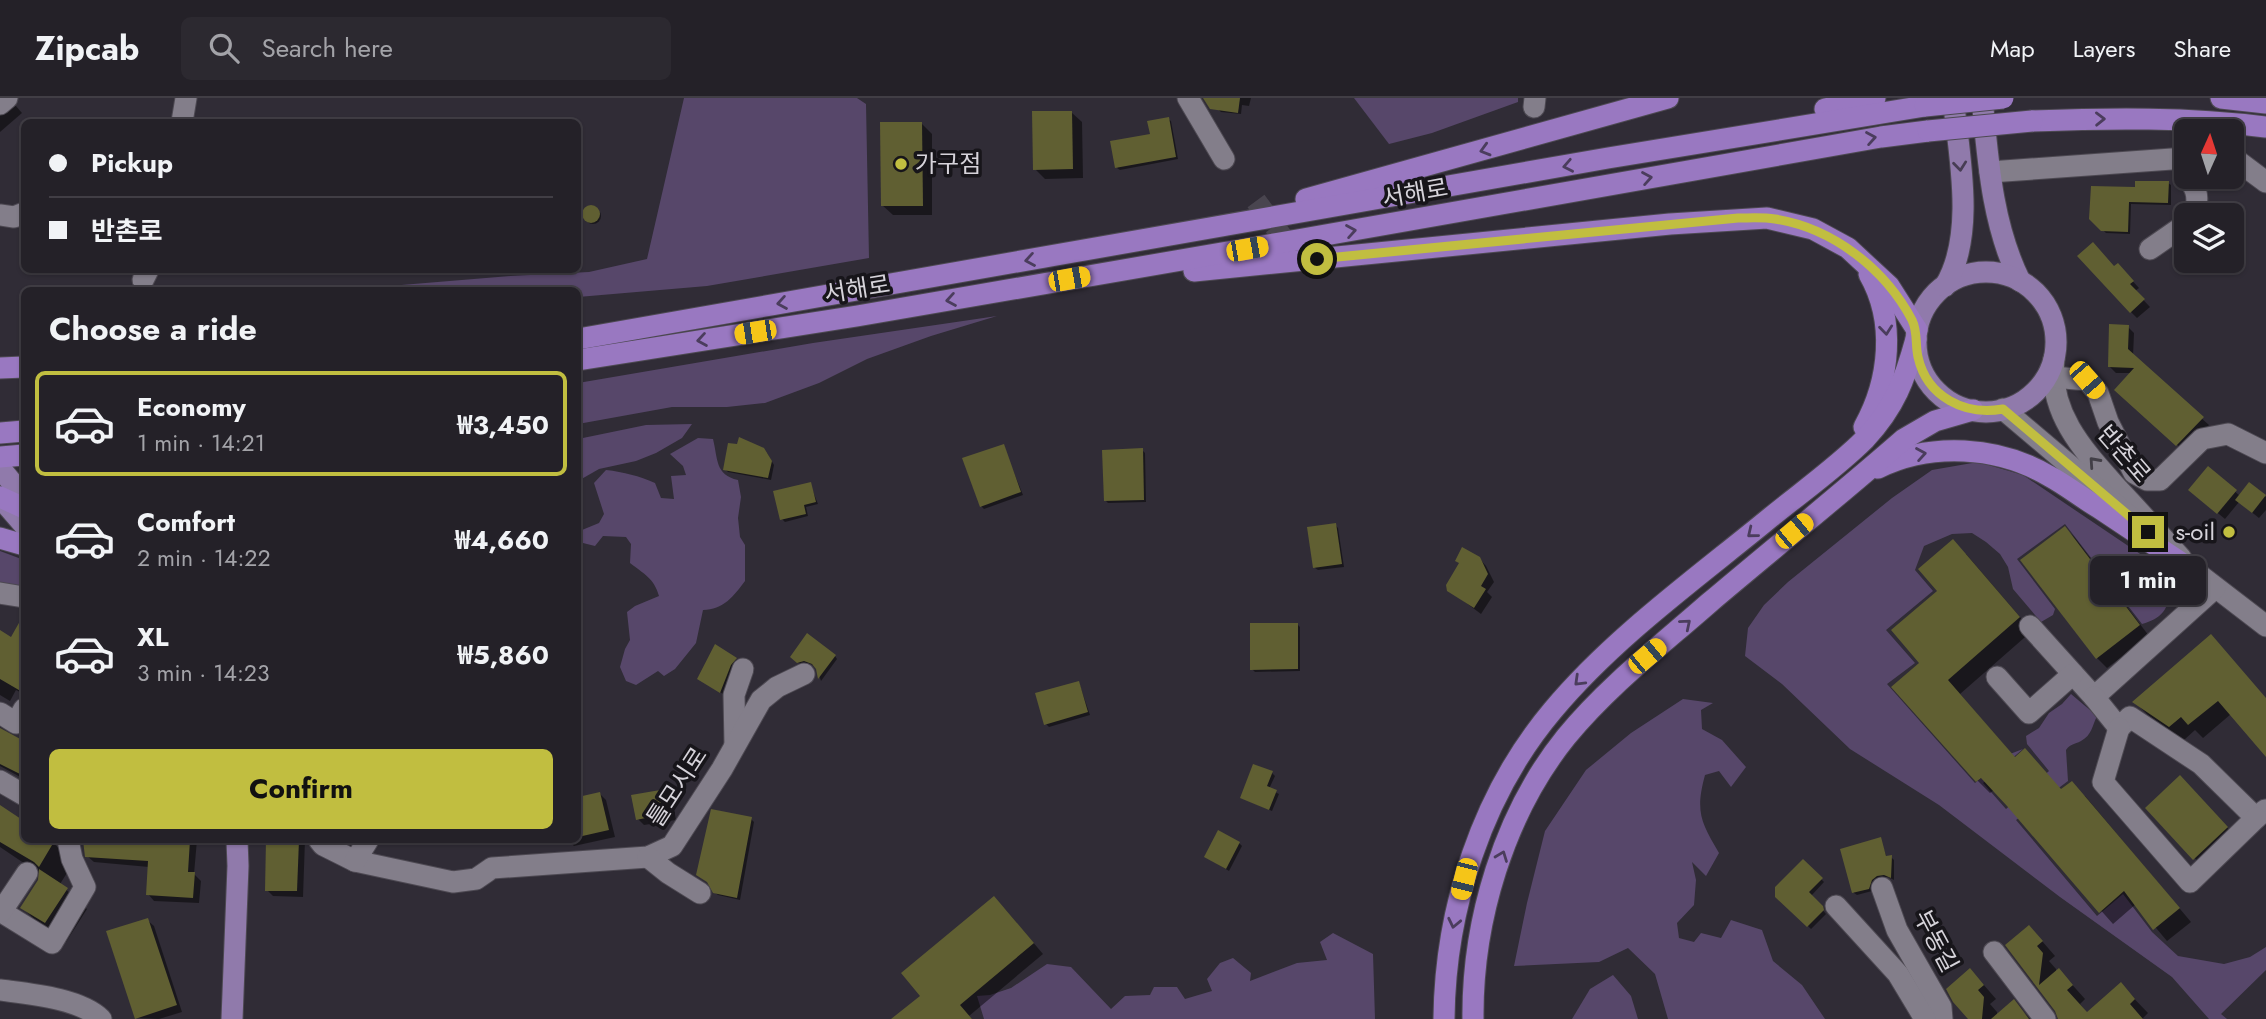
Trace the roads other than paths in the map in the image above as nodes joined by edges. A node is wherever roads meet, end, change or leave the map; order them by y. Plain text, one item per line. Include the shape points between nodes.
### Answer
1 (7, 98) edge
2 (186, 98) edge
3 (1188, 98) edge
4 (1668, 98) edge
5 (1875, 98) edge
6 (1953, 98) edge
7 (1982, 98) edge
8 (2003, 98) edge
9 (2221, 98) edge
10 (2266, 103) edge
11 (0, 104) edge
12 (182, 119) edge
13 (2266, 127) edge
14 (1224, 159) dead end
15 (1608, 159) junction
16 (2174, 159) edge
17 (2160, 160) junction
18 (2244, 166) edge
19 (2174, 169) edge
20 (1990, 172) junction
21 (2266, 182) edge
22 (21, 214) edge
23 (0, 215) edge
24 (2174, 232) edge
25 (1108, 246) junction
26 (1848, 248) junction
27 (2150, 249) dead end
28 (2020, 281) junction
29 (1945, 286) junction
30 (1018, 288) junction
31 (639, 328) junction
32 (581, 332) edge
33 (1916, 334) junction
34 (581, 338) edge
35 (581, 360) edge
36 (21, 367) edge
37 (0, 368) edge
38 (2053, 368) junction
39 (2003, 409) junction
40 (1973, 410) junction
41 (21, 431) edge
42 (0, 433) edge
43 (2266, 453) edge
44 (21, 455) edge
45 (0, 457) edge
46 (1842, 459) junction
47 (0, 468) edge
48 (1857, 478) junction
49 (21, 493) edge
50 (0, 497) edge
51 (21, 507) edge
52 (21, 522) edge
53 (0, 538) edge
54 (21, 544) edge
55 (2189, 568) junction
56 (2215, 588) junction
57 (0, 593) edge
58 (21, 596) edge
59 (2030, 626) dead end
60 (2266, 626) edge
61 (743, 669) dead end
62 (804, 674) dead end
63 (2073, 674) junction
64 (1997, 677) dead end
65 (2094, 697) junction
66 (0, 713) edge
67 (21, 714) edge
68 (2119, 728) junction
69 (735, 745) junction
70 (0, 780) edge
71 (21, 793) edge
72 (2261, 813) edge
73 (69, 843) edge
74 (237, 843) edge
75 (321, 843) edge
76 (366, 843) edge
77 (648, 857) junction
78 (355, 861) junction
79 (27, 873) dead end
80 (1882, 888) dead end
81 (700, 893) dead end
82 (1836, 906) dead end
83 (1, 912) edge
84 (1993, 952) dead end
85 (0, 990) edge
86 (101, 1019) edge
87 (232, 1019) edge
88 (1444, 1019) edge
89 (1473, 1019) edge
90 (1924, 1019) edge
91 (1942, 1019) edge
92 (2045, 1019) edge

1 - 11 street
2 - 12 street
3 - 14 street
4 -> 25 highway via 1327,194
5 - 15 highway
6 -> 29 main road via 1962,214 1956,255
7 - 20 main road, 반촌로
8 - 15 highway, 서해로, bridge via 1925,106
9 - 10 highway
30 -> 13 highway, 서해로, bridge via 1928,131 2032,121 2166,119
15 -> 25 highway, 서해로
16 - 17 street
17 - 19 street
17 - 20 street
18 - 21 street
20 - 28 main road, 반촌로 via 2002,237
22 - 23 street
24 - 27 street
25 -> 31 highway, 서해로
26 - 30 highway via 1803,226 1767,218 1738,218
26 - 33 highway via 1889,286
26 -> 46 highway via 1876,287 1887,341 1876,405
28 - 29 main road via 1985,272
28 - 38 main road, 반촌로 via 2041,299 2051,317 2056,338
29 - 33 main road via 1926,305
30 -> 35 highway, 서해로
31 - 32 highway
31 - 34 highway, 서해로
33 - 40 main road via 1920,367 1931,385 1953,403
33 - 46 highway via 1906,376 1893,404 1866,439
36 - 37 highway
38 - 39 main road via 2035,391
38 - 43 street via 2087,380 2098,393 2134,473 2147,480 2160,480 2203,439 2228,434
55 -> 38 street, 반촌로 via 2074,438 2060,407
39 - 40 main road
39 - 55 street, 반촌로
40 - 48 highway via 1911,433
41 - 42 highway
44 - 45 highway
46 -> 88 highway via 1639,625 1551,712 1510,772 1468,863 1446,969
47 - 49 main road
48 -> 55 highway via 1913,455 1949,451 1996,456 2050,476
89 -> 48 highway via 1478,950 1490,893 1520,813 1545,766 1626,674
50 - 51 highway
50 - 52 main road
53 - 54 highway
55 - 56 street, 반촌로
56 - 60 street, 반촌로
56 - 65 street
57 - 58 street
59 - 63 street
61 - 69 street via 734,695
62 - 69 street, 틀모시로 via 761,701
63 - 64 street via 2029,713
63 - 65 street
65 - 68 street
66 - 67 street via 16,723
68 - 72 street via 2130,718 2201,764
68 - 72 street via 2102,782 2190,882
69 - 77 street, 틀모시로 via 672,846
70 - 71 street
73 - 83 street via 85,887 52,943
74 - 87 main road
75 - 78 street, 틀모시로
76 - 78 street
77 - 78 street, 틀모시로 via 492,868 476,879 453,882
77 - 81 street
79 - 83 street
80 - 91 street, 부동길 via 1898,930 1941,1007
82 - 90 street via 1898,974
84 - 92 street, 부동길
85 - 86 street via 83,1007

